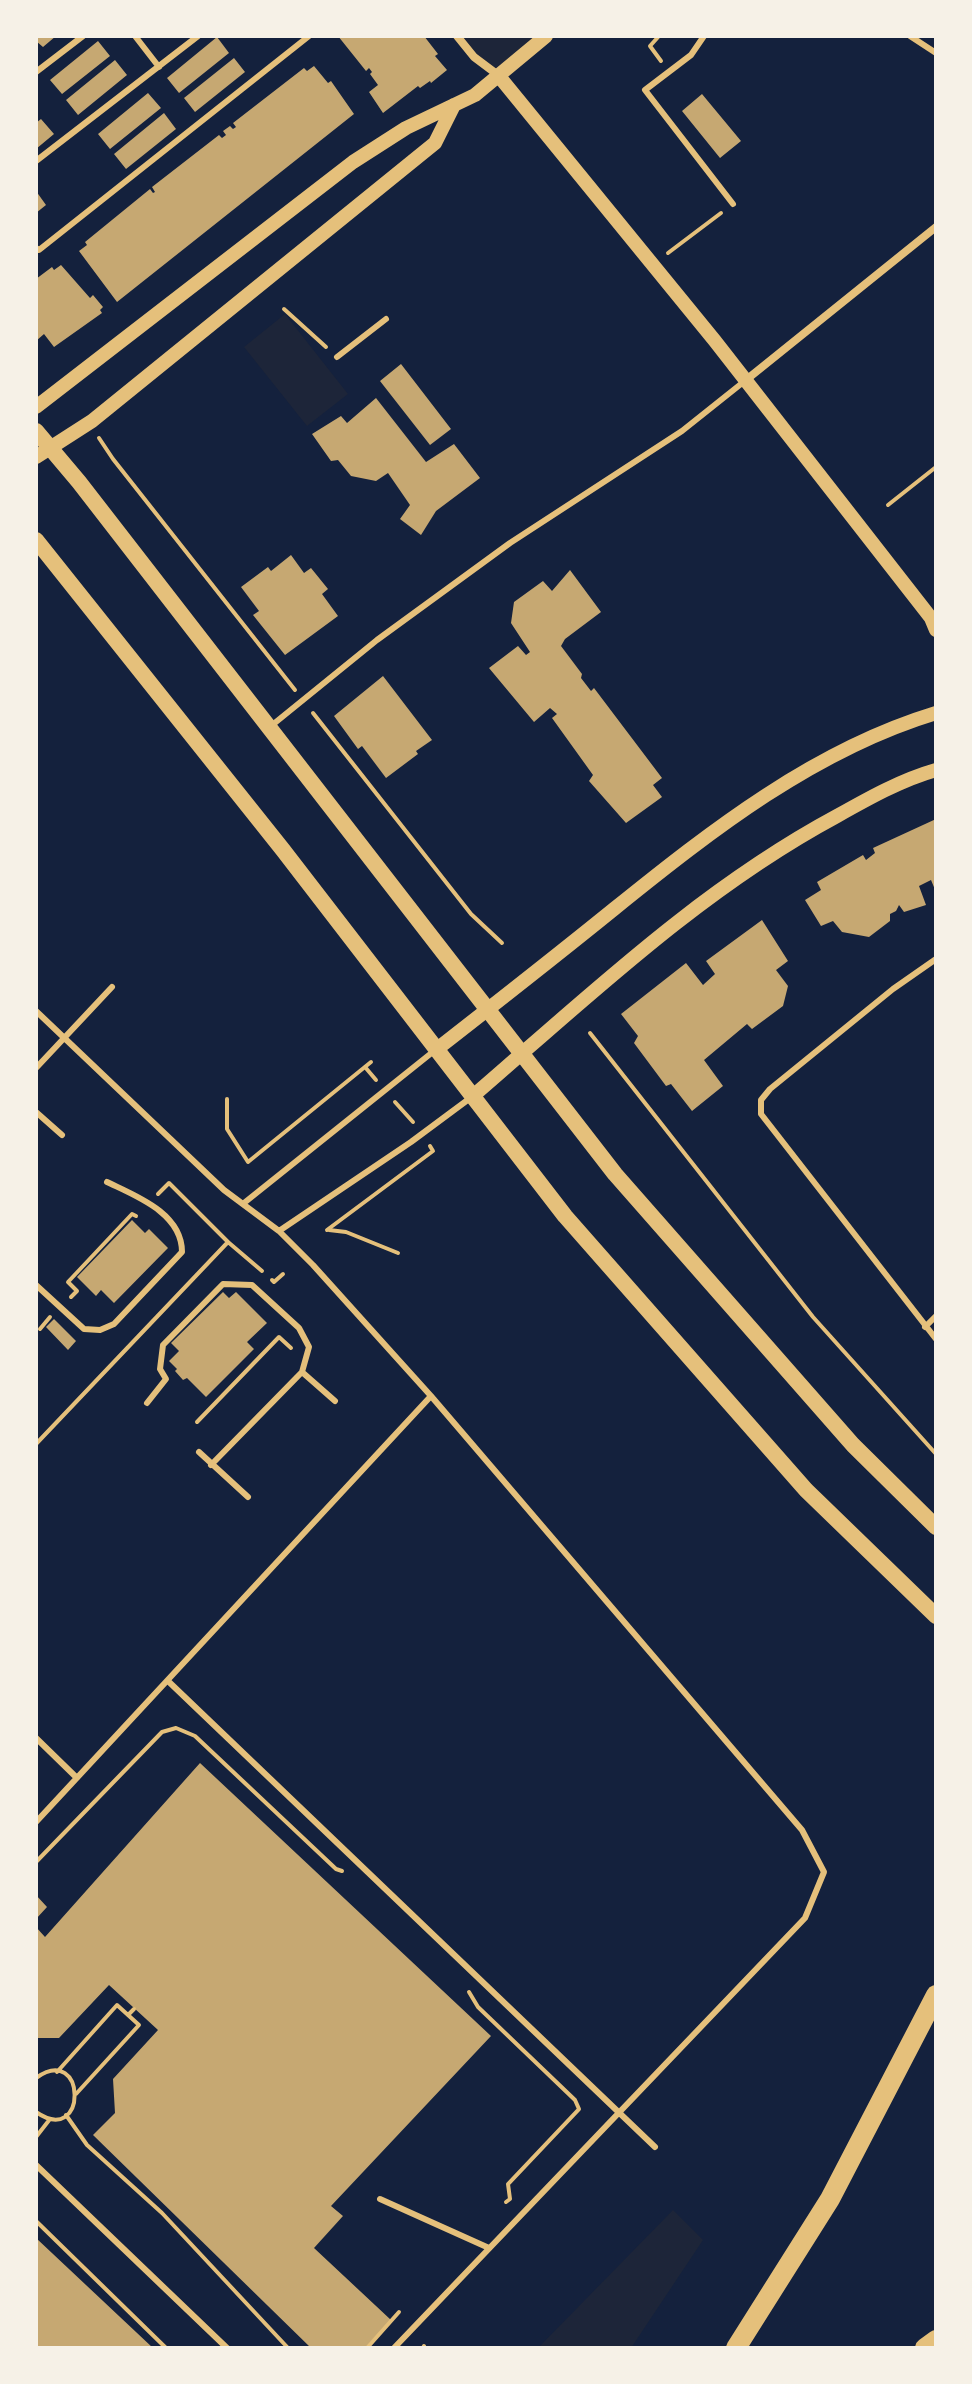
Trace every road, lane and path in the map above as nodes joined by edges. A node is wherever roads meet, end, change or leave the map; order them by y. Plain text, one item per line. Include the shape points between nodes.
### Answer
1 (83, 36) edge
2 (135, 36) edge
3 (198, 36) edge
4 (309, 36) edge
5 (457, 36) edge
6 (546, 36) edge
7 (659, 36) edge
8 (704, 36) edge
9 (910, 36) edge
10 (936, 53) edge
11 (36, 59) edge
12 (664, 65) dead end
13 (159, 67) junction
14 (39, 70) edge
15 (498, 75) junction
16 (455, 105) junction
17 (36, 161) edge
18 (733, 204) joint
19 (936, 227) edge
20 (36, 248) edge
21 (652, 265) junction
22 (284, 309) dead end
23 (386, 319) dead end
24 (337, 357) joint
25 (746, 380) junction
26 (36, 407) edge
27 (36, 431) edge
28 (43, 452) edge
29 (936, 467) edge
30 (888, 505) dead end
31 (36, 540) edge
32 (936, 630) edge
33 (936, 713) edge
34 (270, 728) junction
35 (936, 770) edge
36 (936, 959) edge
37 (112, 987) dead end
38 (488, 1009) junction
39 (36, 1011) edge
40 (590, 1033) dead end
41 (65, 1038) junction
42 (437, 1049) junction
43 (522, 1054) junction
44 (371, 1062) dead end
45 (36, 1068) edge
46 (473, 1096) junction
47 (227, 1099) dead end
48 (36, 1112) edge
49 (62, 1135) dead end
50 (107, 1182) dead end
51 (149, 1202) junction
52 (244, 1203) junction
53 (327, 1230) dead end
54 (279, 1231) junction
55 (228, 1242) junction
56 (398, 1253) dead end
57 (283, 1274) dead end
58 (36, 1285) edge
59 (60, 1307) junction
60 (936, 1316) edge
61 (925, 1327) junction
62 (40, 1329) dead end
63 (936, 1339) edge
64 (301, 1348) dead end
65 (302, 1372) junction
66 (431, 1396) junction
67 (335, 1401) dead end
68 (147, 1403) dead end
69 (197, 1422) dead end
70 (36, 1444) edge
71 (199, 1452) dead end
72 (936, 1454) edge
73 (211, 1465) junction
74 (248, 1497) dead end
75 (936, 1527) edge
76 (936, 1616) edge
77 (168, 1681) junction
78 (36, 1738) edge
79 (77, 1778) junction
80 (36, 1822) edge
81 (36, 1862) edge
82 (347, 1873) dead end
83 (462, 1981) dead end
84 (936, 1995) edge
85 (134, 2009) dead end
86 (128, 2015) junction
87 (57, 2072) junction
88 (36, 2078) edge
89 (76, 2094) junction
90 (36, 2112) edge
91 (618, 2113) junction
92 (66, 2115) junction
93 (50, 2119) junction
94 (36, 2137) edge
95 (655, 2147) dead end
96 (36, 2165) edge
97 (380, 2199) dead end
98 (506, 2202) dead end
99 (36, 2221) edge
100 (489, 2248) junction
101 (399, 2312) dead end
102 (936, 2340) edge
103 (166, 2348) edge
104 (227, 2348) edge
105 (288, 2348) edge
106 (367, 2348) edge
107 (394, 2348) edge
108 (736, 2348) edge
109 (925, 2348) edge

1 - 14 lane
2 - 13 lane
3 - 13 lane
4 - 20 lane
5 - 15 street
6 - 15 street
7 - 12 path via 650,46
8 - 18 lane via 691,55 645,90
9 - 10 lane
11 - 14 lane
13 - 17 lane
15 - 16 street
15 - 21 street
16 - 26 street via 353,162
16 - 28 street via 435,143 92,421
18 - 21 path
19 - 25 street
21 - 25 street
22 - 24 path
23 - 24 lane
25 - 32 street
25 - 34 lane via 682,431 510,543 377,640
27 - 28 main road
28 - 34 main road
29 - 30 path
31 - 42 main road
33 - 38 street via 875,734 743,809
34 - 38 main road
35 - 43 street via 889,788 765,858 656,937
36 - 61 lane via 761,1100 761,1114
37 - 41 lane
38 - 42 street
38 - 43 main road
39 - 41 lane
40 - 72 path via 813,1317
41 - 45 lane
41 - 52 lane
42 - 46 main road
42 - 52 lane
43 - 46 street
43 - 75 main road via 615,1174 853,1445
44 - 47 path via 248,1162 227,1129
46 - 54 lane
46 - 76 main road via 565,1216 806,1490
48 - 49 lane
50 - 51 lane
51 - 55 path via 169,1183
51 - 59 path via 68,1282 77,1291
51 - 59 lane via 175,1227 182,1252 114,1324 84,1329
52 - 54 lane
53 - 56 path
54 - 66 lane
55 - 57 path via 274,1282
55 - 70 path
58 - 59 lane
59 - 62 path
60 - 61 lane
61 - 63 lane
64 - 69 path via 292,1349 279,1337
65 - 67 lane
65 - 68 lane via 309,1347 299,1328 252,1285 223,1284 163,1345 160,1369 166,1379
65 - 73 lane
66 - 77 lane
66 - 91 lane via 802,1830 824,1872 805,1918
71 - 73 lane
73 - 74 lane
77 - 79 lane
77 - 91 lane
78 - 79 lane
79 - 80 lane
81 - 82 path via 162,1732 176,1728 195,1736 326,1860
83 - 98 path via 478,2007 579,2109 508,2184
84 - 108 highway via 830,2199
85 - 86 path
86 - 87 path via 117,2005
86 - 89 path via 139,2025
87 - 88 path
87 - 89 path via 70,2079
89 - 92 path
90 - 93 path
91 - 95 lane
91 - 100 lane
92 - 93 path
92 - 105 path via 87,2145 162,2213
93 - 94 path
96 - 104 lane
97 - 100 lane
99 - 103 path
100 - 107 lane
101 - 106 path
102 - 109 highway

